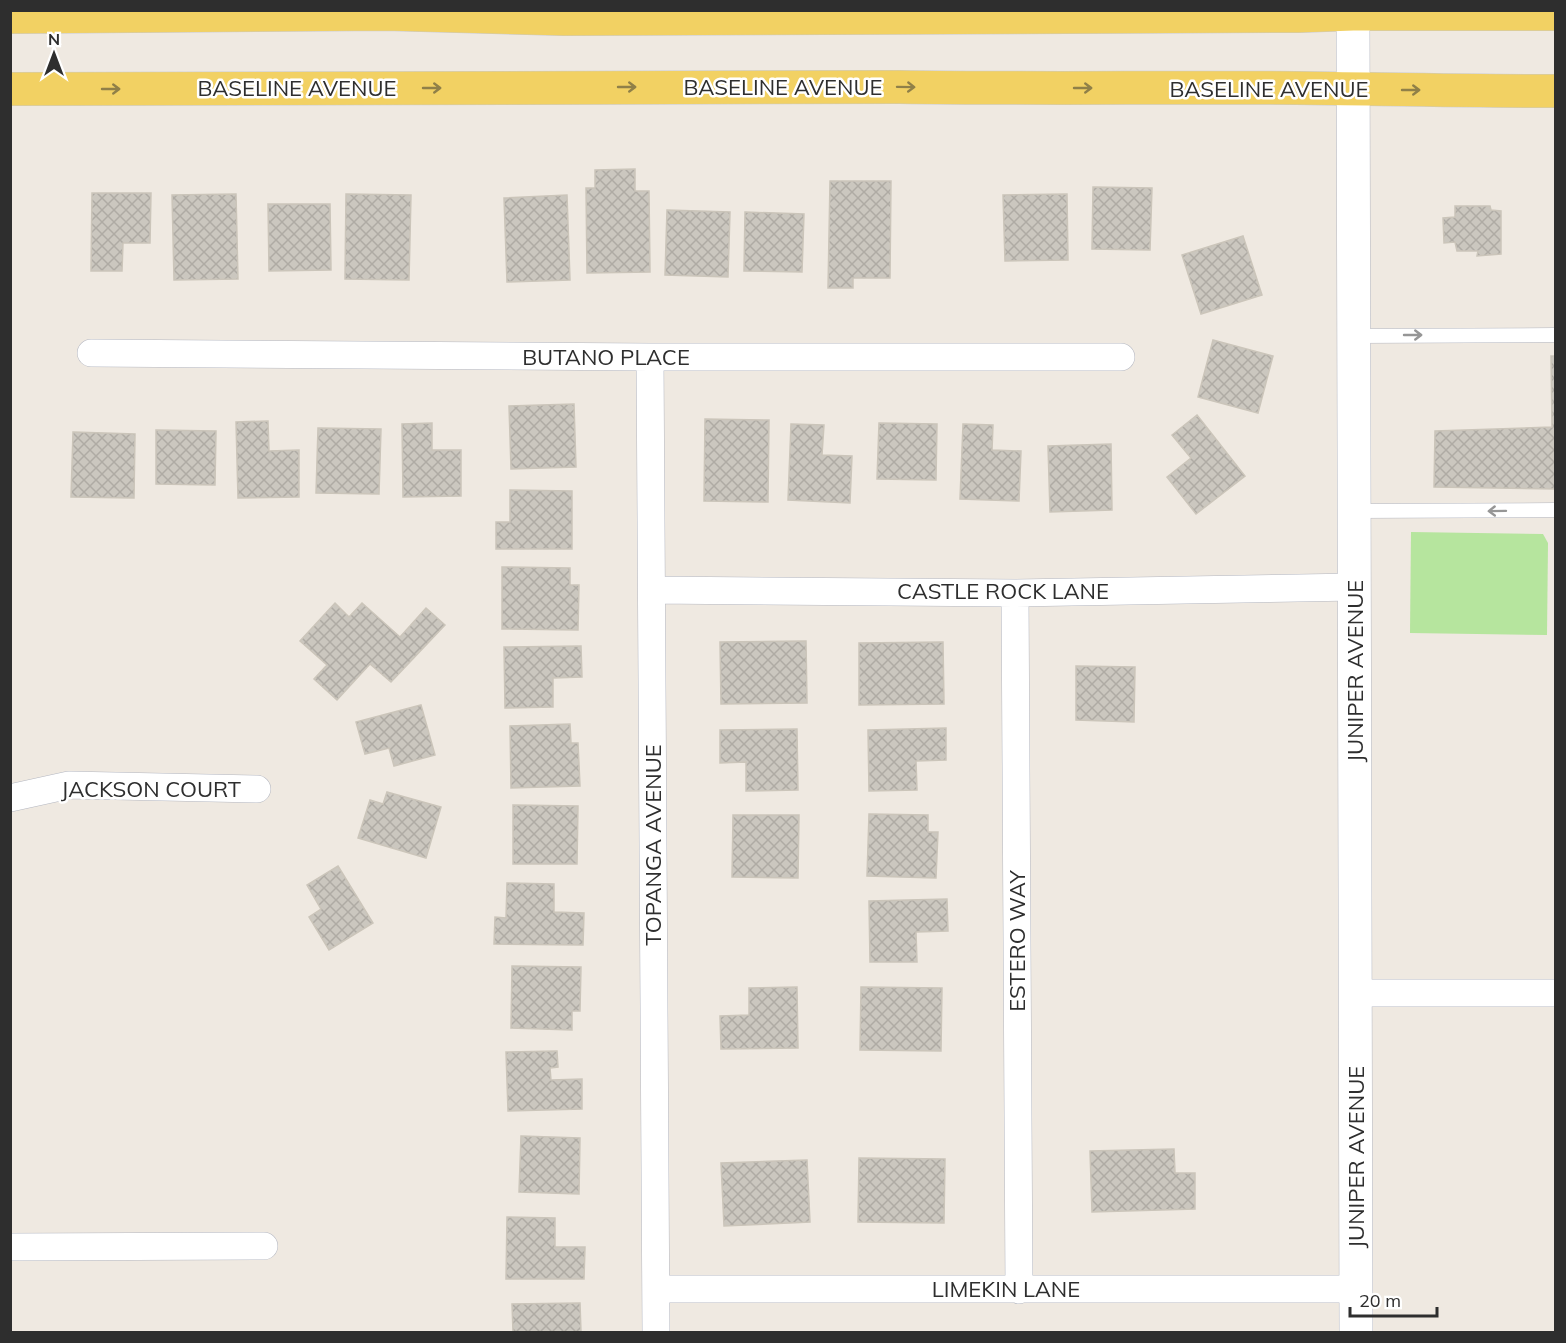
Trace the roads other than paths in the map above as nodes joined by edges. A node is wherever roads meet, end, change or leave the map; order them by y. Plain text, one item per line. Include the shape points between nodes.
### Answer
1 (386, 12) edge
2 (1353, 12) edge
3 (207, 13) edge
4 (85, 14) edge
5 (1556, 14) edge
6 (10, 17) edge
7 (10, 89) edge
8 (1353, 90) junction
9 (1556, 91) edge
10 (1556, 335) edge
11 (1354, 336) junction
12 (91, 353) dead end
13 (650, 357) junction
14 (1120, 357) dead end
15 (1556, 510) edge
16 (1354, 511) junction
17 (1355, 587) junction
18 (652, 590) junction
19 (1015, 593) junction
20 (257, 789) dead end
21 (10, 798) edge
22 (1355, 993) junction
23 (1556, 993) edge
24 (264, 1246) dead end
25 (10, 1247) edge
26 (656, 1289) junction
27 (1356, 1289) junction
28 (1019, 1290) junction
29 (656, 1332) edge
30 (1356, 1332) edge

1 - 2 main road via 588,18 1286,16
1 - 3 main road
2 - 5 main road
2 - 8 street, JUNIPER AVENUE
3 - 4 main road
4 - 6 main road
7 -> 8 main road, BASELINE AVENUE
8 -> 9 main road, BASELINE AVENUE
8 - 11 street, JUNIPER AVENUE
11 -> 10 lane
11 - 16 street, JUNIPER AVENUE
12 - 13 street, BUTANO PLACE
13 - 14 street, BUTANO PLACE
13 - 18 street, TOPANGA AVENUE
15 -> 16 lane
16 - 17 street, JUNIPER AVENUE
17 - 19 street, CASTLE ROCK LANE
17 - 22 street, JUNIPER AVENUE
18 - 19 street, CASTLE ROCK LANE
18 - 26 street, TOPANGA AVENUE
19 - 28 street, ESTERO WAY
20 - 21 street, JACKSON COURT via 69,785
22 - 23 street
22 - 27 street, JUNIPER AVENUE
24 - 25 street
26 - 28 street, LIMEKIN LANE
26 - 29 street, TOPANGA AVENUE
27 - 28 street, LIMEKIN LANE
27 - 30 street, JUNIPER AVENUE

